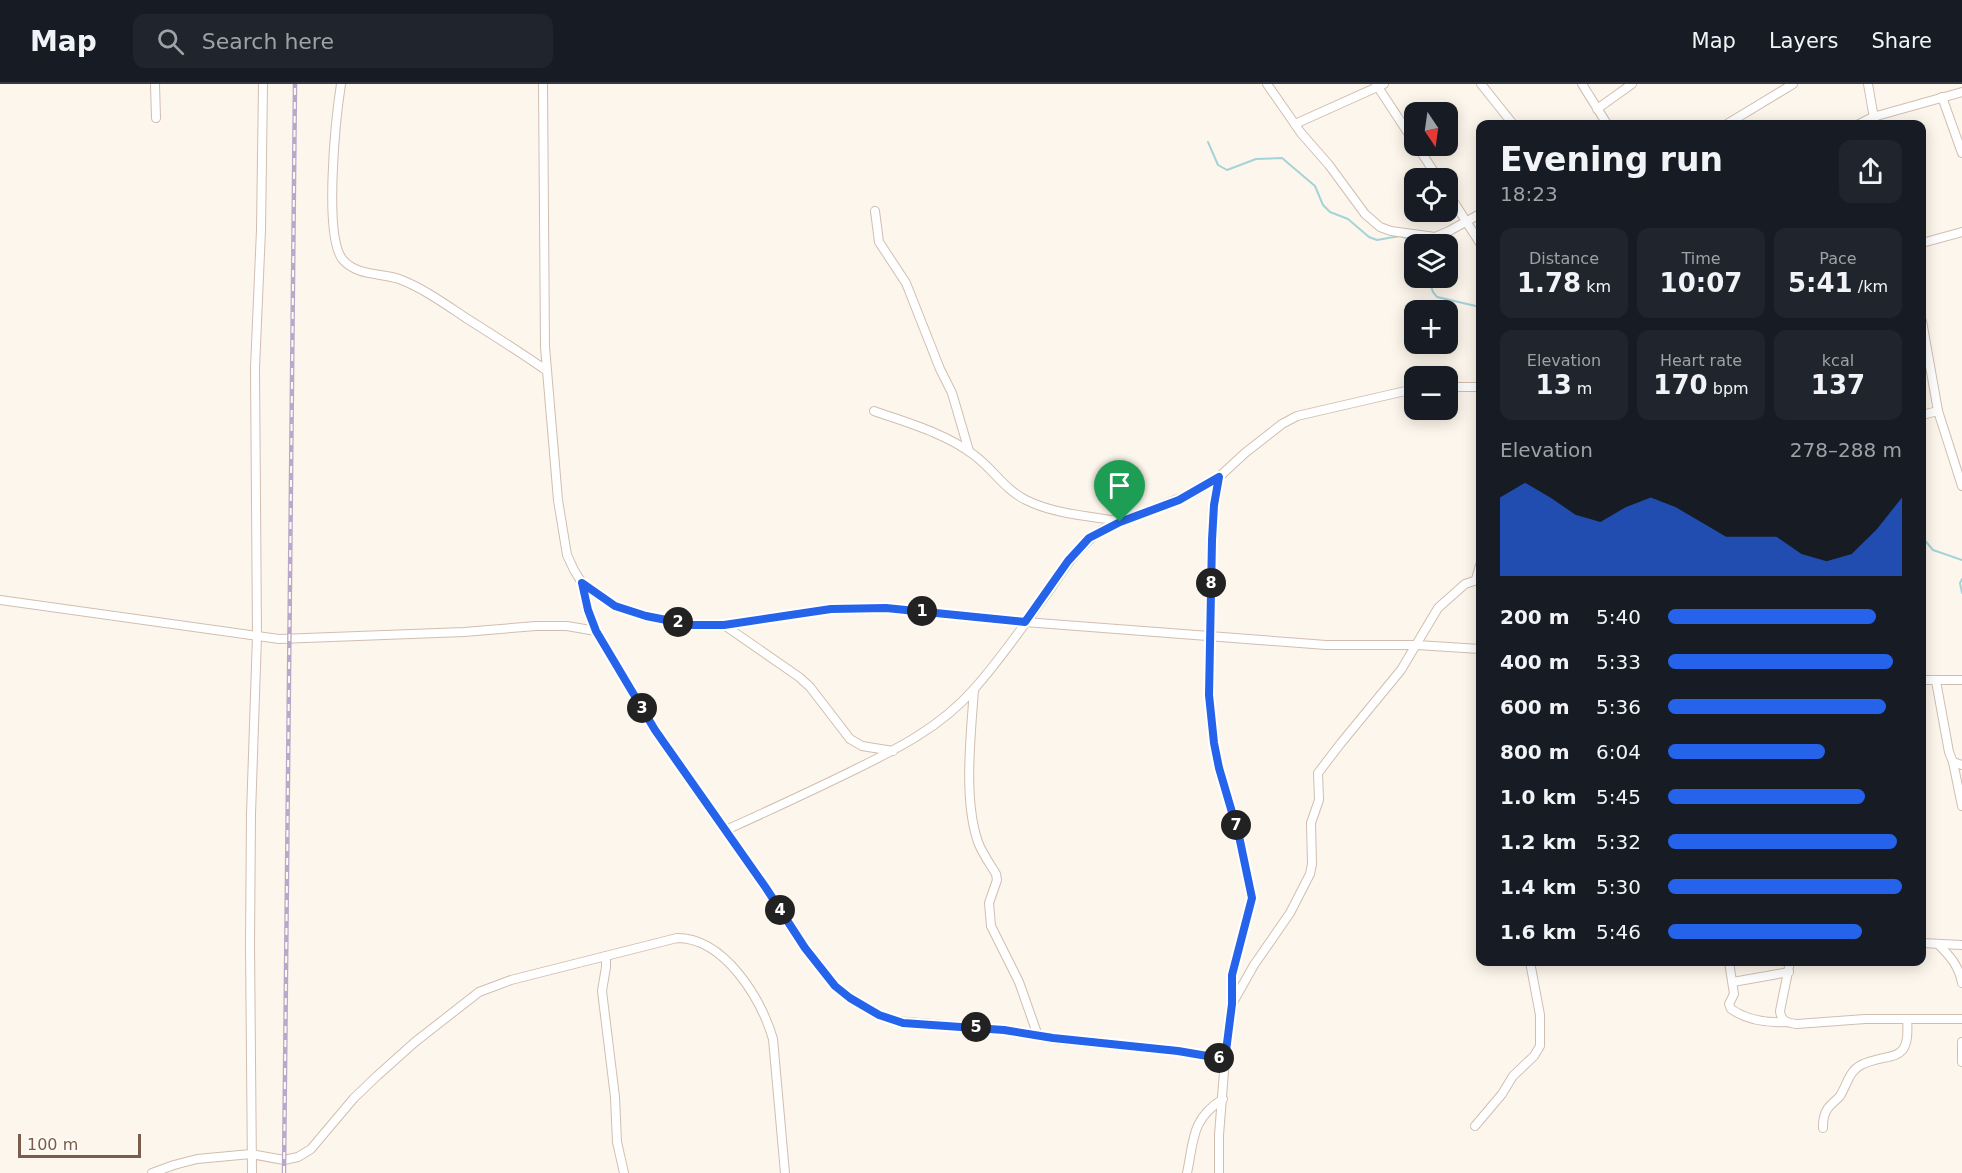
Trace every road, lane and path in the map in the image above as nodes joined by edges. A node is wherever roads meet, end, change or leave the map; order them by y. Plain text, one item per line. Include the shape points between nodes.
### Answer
1 (155, 84) edge
2 (263, 84) edge
3 (340, 84) edge
4 (543, 84) edge
5 (1267, 84) edge
6 (1481, 84) edge
7 (1582, 84) edge
8 (1632, 84) edge
9 (1792, 84) edge
10 (1868, 84) edge
11 (1380, 85) edge
12 (1962, 92) edge
13 (1942, 97) junction
14 (1597, 109) junction
15 (156, 118) dead end
16 (1510, 120) edge
17 (1604, 120) edge
18 (1734, 120) edge
19 (1874, 120) edge
20 (1877, 120) edge
21 (1295, 124) junction
22 (1404, 124) edge
23 (1962, 153) edge
24 (1458, 209) edge
25 (875, 211) dead end
26 (1476, 216) edge
27 (1466, 222) junction
28 (1962, 232) edge
29 (1476, 237) edge
30 (1926, 242) edge
31 (1926, 348) edge
32 (547, 370) junction
33 (1458, 387) edge
34 (1476, 387) edge
35 (1404, 391) edge
36 (874, 411) dead end
37 (1938, 411) junction
38 (1926, 414) edge
39 (969, 451) junction
40 (1219, 477) junction
41 (1962, 486) edge
42 (1120, 522) junction
43 (1476, 580) edge
44 (582, 583) junction
45 (0, 600) edge
46 (1025, 622) junction
47 (724, 625) junction
48 (596, 631) junction
49 (257, 636) junction
50 (1210, 637) junction
51 (1417, 645) junction
52 (1476, 650) edge
53 (1926, 680) edge
54 (1962, 680) edge
55 (1936, 681) junction
56 (974, 689) junction
57 (893, 751) junction
58 (1958, 763) edge
59 (1962, 806) edge
60 (726, 830) junction
61 (1926, 943) edge
62 (1938, 944) junction
63 (1962, 945) edge
64 (606, 956) junction
65 (1531, 966) edge
66 (1731, 966) edge
67 (1790, 966) edge
68 (1789, 972) junction
69 (1733, 982) junction
70 (1962, 983) edge
71 (1232, 1004) junction
72 (1962, 1019) edge
73 (1907, 1020) junction
74 (1786, 1022) junction
75 (1038, 1036) junction
76 (1962, 1042) edge
77 (1225, 1059) junction
78 (1962, 1062) edge
79 (1223, 1099) junction
80 (1475, 1126) dead end
81 (1823, 1128) dead end
82 (251, 1154) junction
83 (152, 1173) edge
84 (252, 1173) edge
85 (624, 1173) edge
86 (784, 1173) edge
87 (1187, 1173) edge
88 (1219, 1173) edge

1 - 15 street
2 - 49 street via 255,368
3 - 32 street via 333,226 344,261 358,270 396,278 423,291
4 - 32 street
5 - 21 street
6 - 16 street
7 - 14 street
8 - 14 street
9 - 18 street
10 - 19 street
11 - 21 street
11 - 22 street
12 - 13 street
13 - 20 street
13 - 23 street
14 - 17 street
21 - 27 street via 1380,227 1434,237
24 - 27 street
25 - 39 street via 879,242 910,292 952,393
26 - 27 street
27 - 29 street
28 - 30 street
31 - 37 street
32 - 44 street via 563,534 567,555
33 - 34 street
35 - 40 street via 1293,418
36 - 39 street via 927,430
37 - 38 street
37 - 41 street
39 - 42 street via 1013,494 1025,500 1059,512
40 - 42 street via 1179,500
40 - 50 street via 1212,540
42 - 46 street via 1081,546
43 - 51 street via 1445,601
44 - 47 street via 615,606 646,616 692,625
44 - 48 street
45 - 49 street
46 - 47 street via 886,608 804,612
46 - 50 street
46 - 56 street
47 - 57 street via 805,682 850,739 861,746
48 - 49 street via 536,626 428,634 279,639
48 - 60 street via 655,730
49 - 82 street via 251,824
50 - 51 street via 1326,645
50 - 71 street via 1209,695 1214,743 1252,898 1232,975
51 - 52 street
51 - 71 street via 1386,691 1320,770 1311,824 1310,874
53 - 55 street
54 - 55 street
55 - 58 street via 1947,744
56 - 57 street via 927,731
56 - 75 street via 970,748 972,816 978,842 996,874 989,903 992,926 1019,982
57 - 60 street
58 - 59 street
60 - 75 street via 805,948 835,986 850,998 896,1021
61 - 62 street
62 - 63 street
62 - 70 street via 1952,959
64 - 82 street via 479,992 377,1076 306,1153 284,1160
64 - 85 street via 602,990 617,1142
64 - 86 street via 685,938 714,951 734,967 762,1010 772,1039
65 - 80 street via 1540,1015 1540,1046
66 - 69 street
67 - 68 street
68 - 69 street
68 - 74 street via 1780,1011
69 - 74 street via 1731,1010 1743,1017
71 - 77 street
72 - 73 street
73 - 74 street
73 - 81 street via 1908,1036 1903,1048 1894,1056 1857,1068 1826,1111
75 - 77 street
76 - 78 street
77 - 79 street
79 - 87 street via 1206,1111 1199,1122
79 - 88 street
82 - 83 street via 197,1160
82 - 84 street

